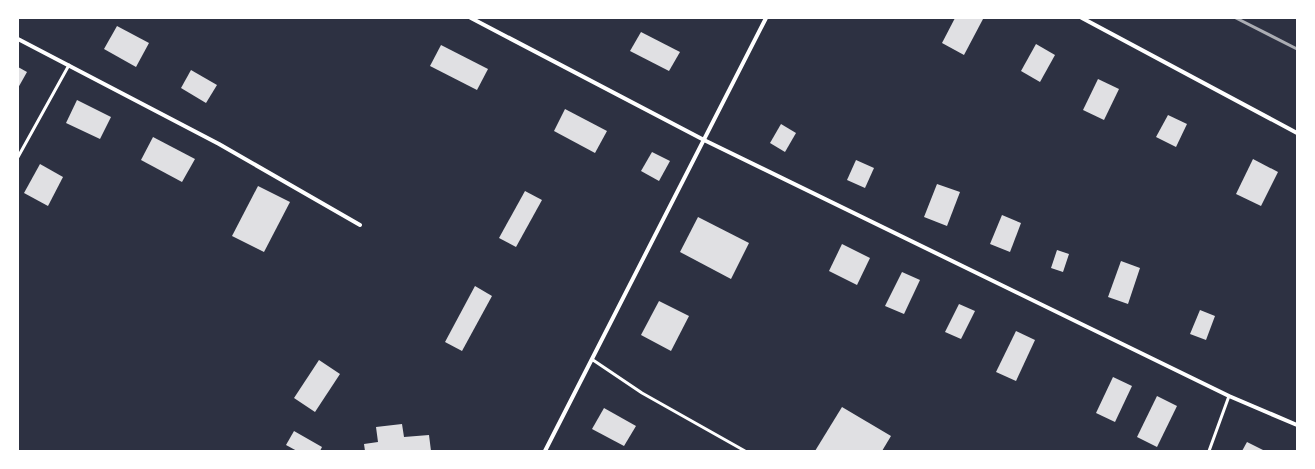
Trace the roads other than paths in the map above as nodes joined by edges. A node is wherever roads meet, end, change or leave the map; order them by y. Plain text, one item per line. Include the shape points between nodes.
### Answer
1 (471, 18) edge
2 (766, 18) edge
3 (1082, 18) edge
4 (18, 39) edge
5 (69, 65) junction
6 (1297, 133) edge
7 (704, 140) junction
8 (18, 157) edge
9 (360, 225) dead end
10 (593, 360) junction
11 (1229, 396) junction
12 (1297, 425) edge
13 (545, 451) edge
14 (745, 451) edge
15 (1209, 451) edge

1 - 7 street
2 - 7 street
3 - 6 street
4 - 5 street
5 - 8 lane
5 - 9 street via 219,144
7 - 10 street
7 - 11 street
10 - 13 street
10 - 14 lane via 642,393
11 - 12 street
11 - 15 lane

